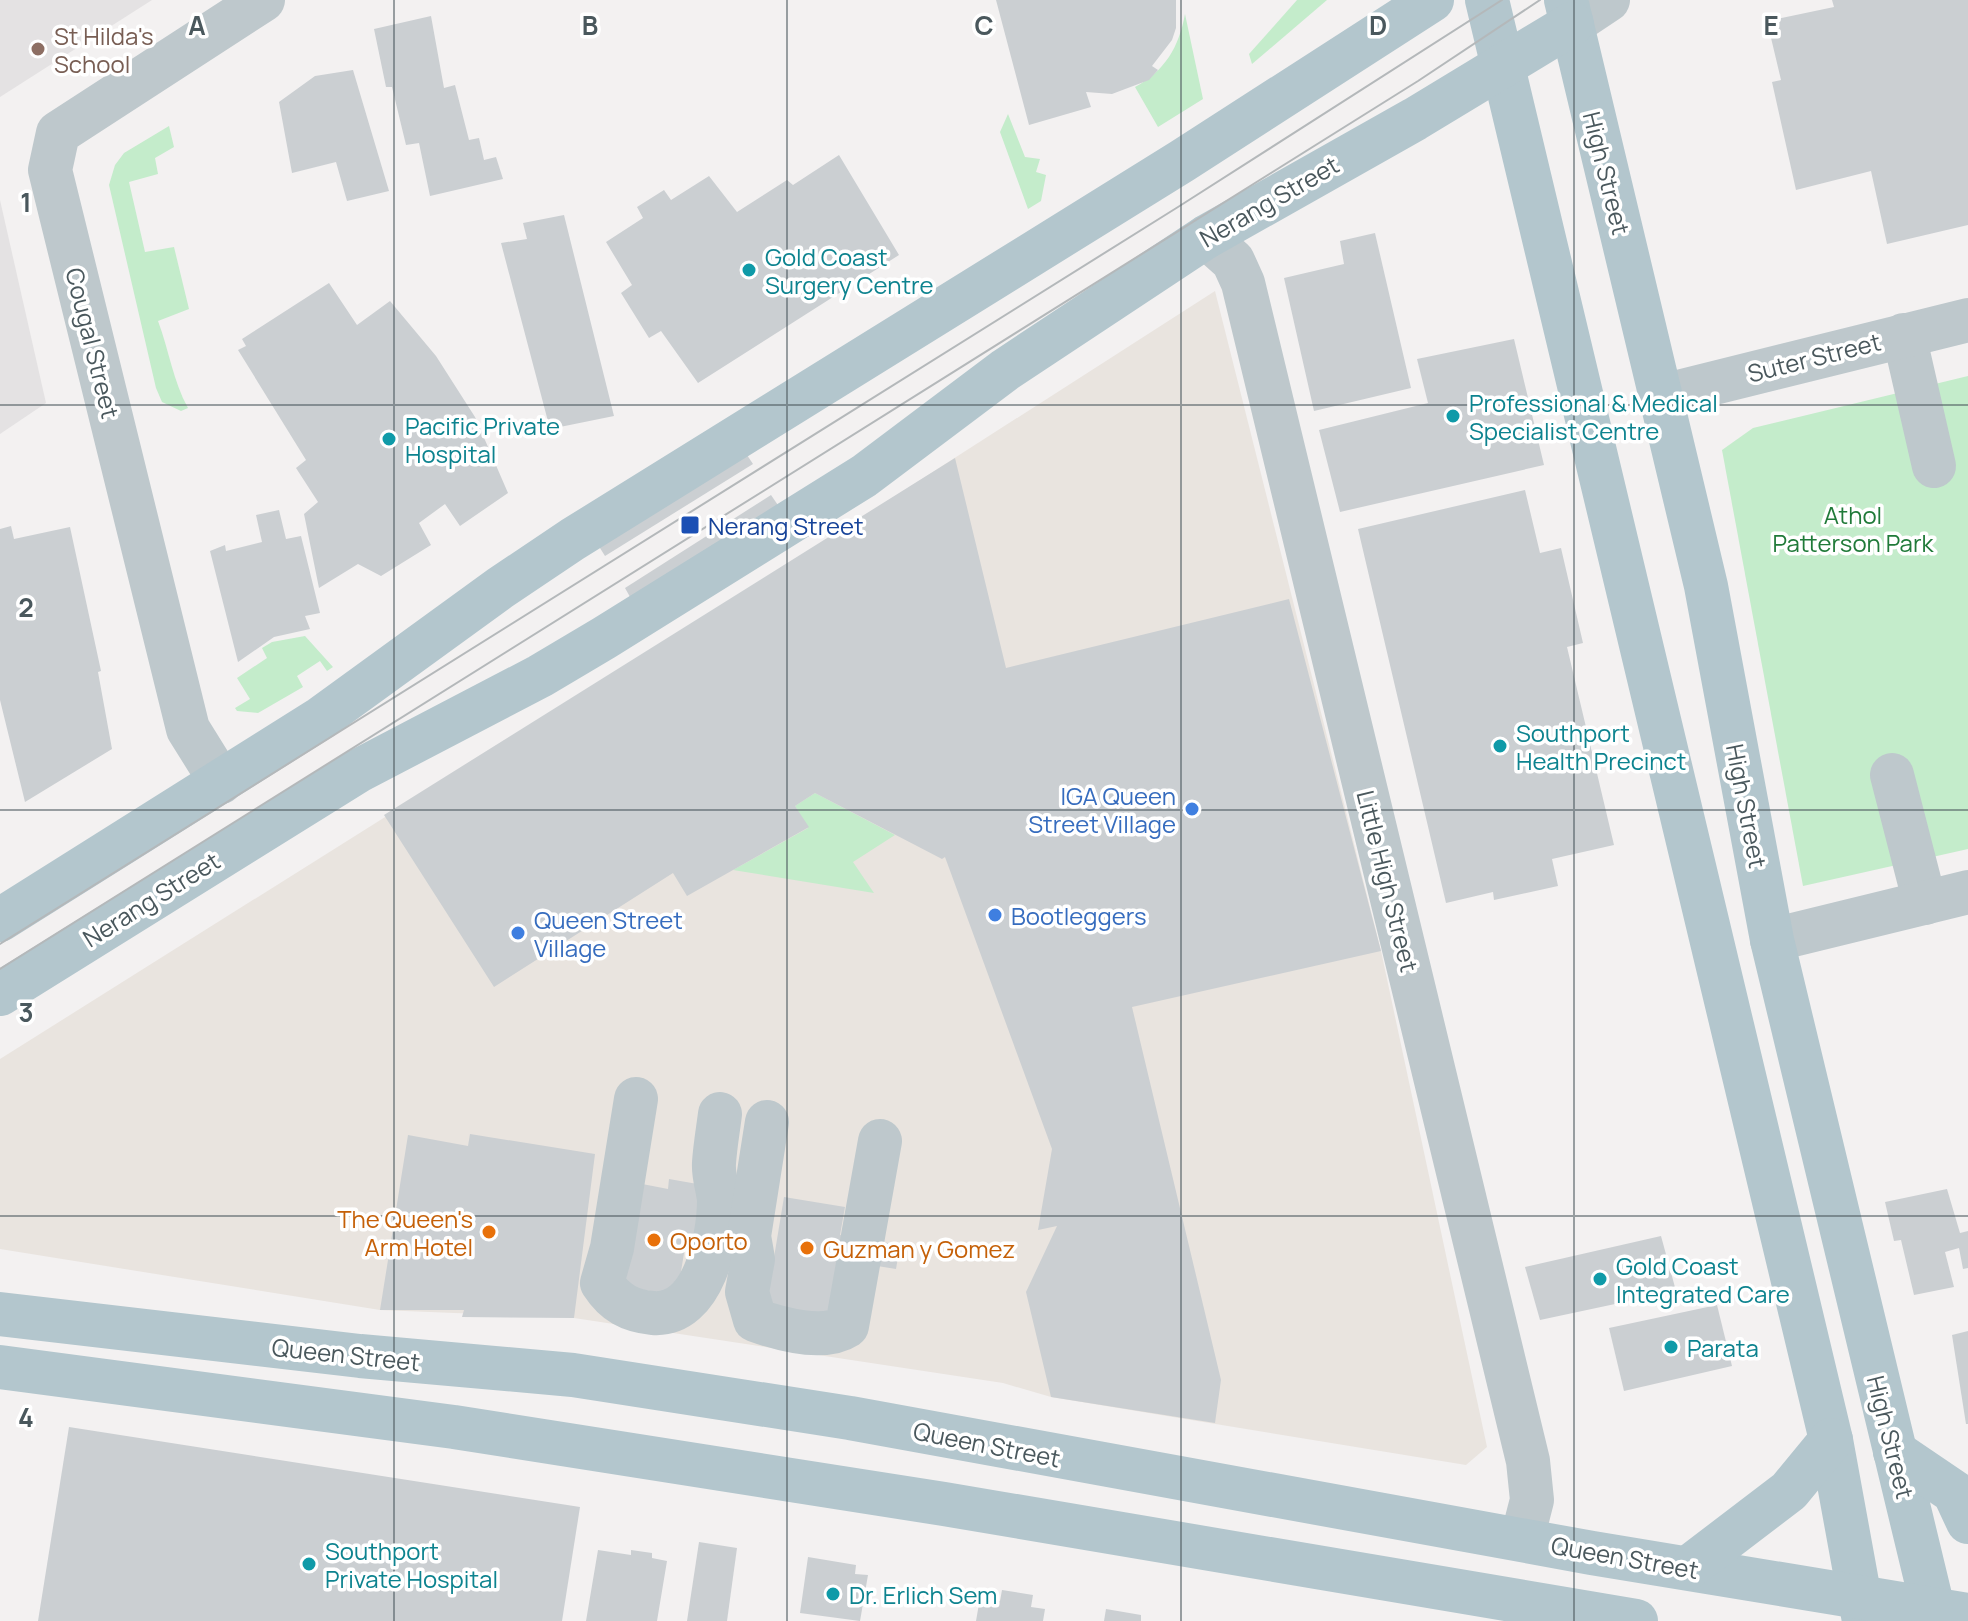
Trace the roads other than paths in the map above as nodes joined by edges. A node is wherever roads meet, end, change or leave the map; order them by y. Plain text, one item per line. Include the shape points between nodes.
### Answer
1 (263, 0) edge
2 (1432, 0) edge
3 (1487, 0) edge
4 (1608, 0) edge
5 (1569, 12) edge
6 (1502, 67) junction
7 (1206, 237) junction
8 (1968, 320) edge
9 (1904, 335) junction
10 (1662, 396) junction
11 (1934, 466) dead end
12 (1892, 775) dead end
13 (221, 782) junction
14 (1968, 892) edge
15 (1925, 903) junction
16 (0, 920) edge
17 (1772, 940) junction
18 (0, 994) edge
19 (636, 1099) dead end
20 (720, 1114) dead end
21 (767, 1122) dead end
22 (880, 1141) dead end
23 (0, 1314) edge
24 (0, 1367) edge
25 (1831, 1440) junction
26 (1895, 1452) junction
27 (1968, 1522) edge
28 (1522, 1539) junction
29 (1688, 1568) junction
30 (1862, 1608) edge
31 (1946, 1615) edge
32 (1636, 1621) edge

1 - 13 street, Cougal Street via 58,133 50,170 188,729
2 - 13 main road via 573,539 321,718
3 - 6 main road
4 - 5 street, Nerang Street
5 - 6 main road, Nerang Street
5 - 10 main road, High Street
6 - 7 main road, Nerang Street
6 - 25 main road
7 - 18 main road, Nerang Street via 1005,370 864,476 540,676 358,771
7 - 28 street, Little High Street via 1233,261 1243,283 1446,1115 1528,1461 1532,1500
8 - 9 street, Suter Street
9 - 10 street, Suter Street
9 - 11 street
10 - 17 main road, High Street via 1706,586
12 - 15 street
13 - 16 main road
14 - 15 street
15 - 17 street
17 - 26 main road, High Street
19 - 20 street via 602,1283 611,1298 637,1311 658,1313 677,1307 700,1282 717,1222 713,1167
21 - 22 street via 749,1236 753,1259 747,1292 755,1320 770,1325 825,1334 847,1326
23 - 28 main road, Queen Street via 573,1375 850,1418
24 - 32 main road via 485,1432
25 - 29 main road via 1789,1491
25 - 30 main road
26 - 27 main road via 1954,1492
26 - 31 main road, High Street
28 - 29 main road, Queen Street
29 - 30 main road, Queen Street
30 - 31 main road, Queen Street

